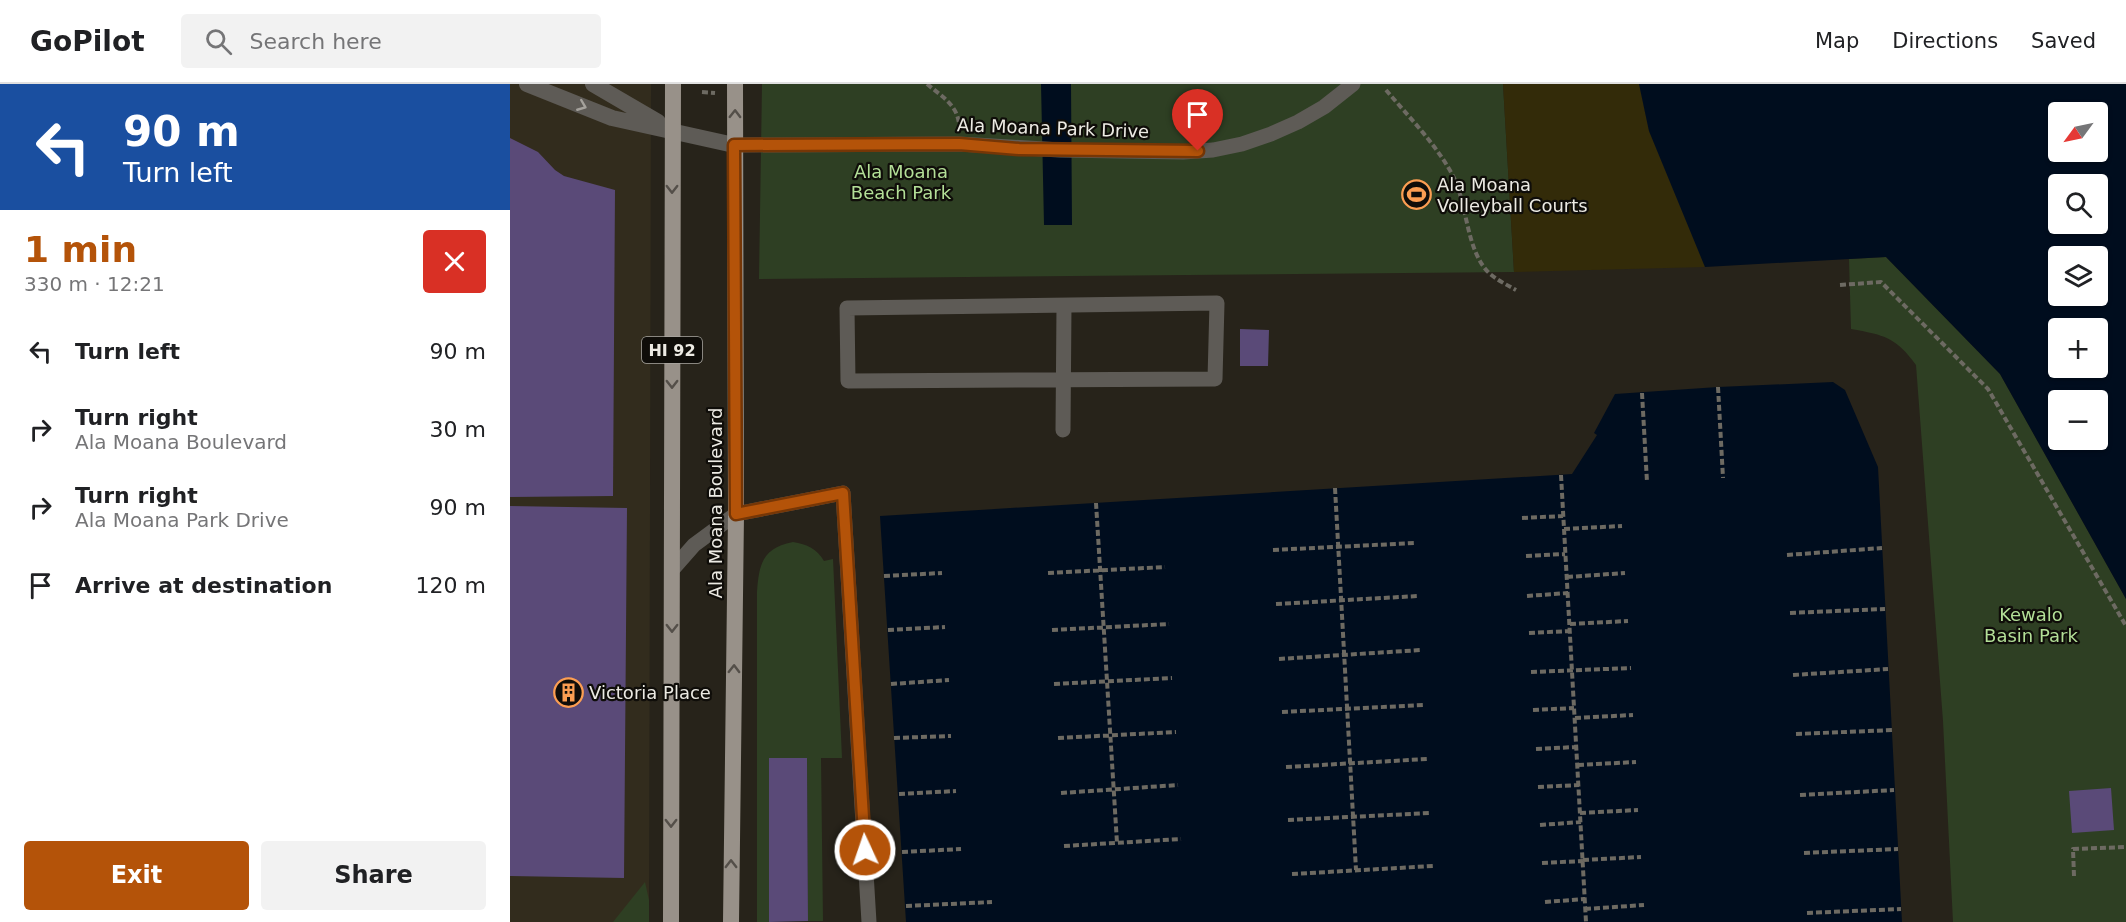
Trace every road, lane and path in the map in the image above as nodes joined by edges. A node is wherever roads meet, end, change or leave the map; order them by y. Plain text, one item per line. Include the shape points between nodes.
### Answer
1 (527, 84) edge
2 (592, 84) edge
3 (672, 84) edge
4 (735, 84) edge
5 (927, 84) edge
6 (1353, 84) edge
7 (1386, 90) dead end
8 (702, 92) dead end
9 (716, 93) dead end
10 (672, 130) junction
11 (959, 144) junction
12 (734, 145) junction
13 (1840, 285) dead end
14 (1516, 290) dead end
15 (1064, 306) junction
16 (1063, 379) junction
17 (1718, 387) dead end
18 (1642, 393) dead end
19 (1063, 430) dead end
20 (1561, 475) dead end
21 (1723, 478) dead end
22 (1647, 482) dead end
23 (1335, 488) dead end
24 (1096, 503) dead end
25 (736, 514) junction
26 (1563, 516) junction
27 (1522, 518) dead end
28 (1622, 526) dead end
29 (1564, 529) junction
30 (1415, 543) dead end
31 (1338, 546) junction
32 (1882, 548) dead end
33 (1273, 550) dead end
34 (1565, 554) junction
35 (1787, 555) dead end
36 (1526, 556) dead end
37 (1166, 567) dead end
38 (672, 570) junction
39 (1101, 571) junction
40 (942, 573) dead end
41 (1048, 573) dead end
42 (1625, 573) dead end
43 (884, 576) dead end
44 (1567, 577) junction
45 (1568, 593) junction
46 (1418, 596) dead end
47 (1527, 596) dead end
48 (1340, 600) junction
49 (1276, 604) dead end
50 (1885, 609) dead end
51 (1790, 614) dead end
52 (1628, 621) dead end
53 (1169, 624) dead end
54 (1570, 624) junction
55 (2126, 626) edge
56 (945, 627) dead end
57 (1104, 627) junction
58 (888, 630) dead end
59 (1052, 630) dead end
60 (1570, 631) junction
61 (1529, 633) dead end
62 (1421, 650) dead end
63 (1344, 655) junction
64 (1279, 659) dead end
65 (1631, 668) dead end
66 (1888, 669) dead end
67 (1572, 670) junction
68 (1531, 672) dead end
69 (1794, 675) dead end
70 (1172, 678) dead end
71 (949, 680) dead end
72 (1107, 681) junction
73 (891, 684) dead end
74 (1054, 684) dead end
75 (1424, 705) dead end
76 (1574, 708) junction
77 (1347, 709) junction
78 (1533, 710) dead end
79 (1282, 712) dead end
80 (1633, 715) dead end
81 (1575, 718) junction
82 (1892, 730) dead end
83 (1176, 732) dead end
84 (1796, 734) dead end
85 (1110, 735) junction
86 (951, 736) dead end
87 (894, 738) dead end
88 (1058, 738) dead end
89 (1576, 747) junction
90 (1536, 749) dead end
91 (1427, 759) dead end
92 (1636, 762) dead end
93 (1350, 763) junction
94 (1578, 765) junction
95 (1286, 767) dead end
96 (1178, 785) dead end
97 (1579, 785) junction
98 (1538, 787) dead end
99 (1113, 789) junction
100 (1894, 790) dead end
101 (956, 791) dead end
102 (1061, 793) dead end
103 (899, 794) dead end
104 (1800, 795) dead end
105 (1638, 810) dead end
106 (1430, 813) dead end
107 (1580, 813) junction
108 (1353, 816) junction
109 (1288, 820) dead end
110 (1581, 822) junction
111 (1540, 825) dead end
112 (1181, 839) dead end
113 (1117, 843) junction
114 (1064, 846) dead end
115 (2126, 847) edge
116 (961, 849) dead end
117 (1898, 849) dead end
118 (902, 852) dead end
119 (1804, 853) dead end
120 (1641, 857) dead end
121 (1583, 860) junction
122 (1542, 863) dead end
123 (1433, 866) dead end
124 (1356, 870) junction
125 (1292, 874) dead end
126 (2074, 876) dead end
127 (1585, 899) junction
128 (992, 902) dead end
129 (1545, 902) dead end
130 (1644, 905) dead end
131 (906, 906) dead end
132 (1585, 909) junction
133 (1901, 909) dead end
134 (1807, 913) dead end
135 (671, 922) edge
136 (731, 922) edge
137 (869, 922) edge
138 (1586, 922) edge

1 -> 10 street via 612,118
2 - 10 street
3 - 10 main road, HI 92
12 -> 4 main road, Ala Moana Boulevard
5 - 11 path via 956,110
6 - 11 lane, Ala Moana Park Drive via 1298,122 1242,144 1213,150 1019,149
7 - 14 path via 1434,146 1452,174 1480,260 1492,276
8 - 9 path
10 - 12 street
10 -> 38 main road, HI 92
11 - 12 lane, Ala Moana Park Drive
12 - 25 main road, Ala Moana Boulevard
13 - 55 path via 1881,282 1988,388
15 - 16 lane
15 - 16 lane via 1217,303 1215,379
15 - 16 lane via 848,308 848,381
16 - 19 lane
17 - 21 path
18 - 22 path
20 - 26 path
23 - 31 path
24 - 39 path
25 - 38 lane via 694,545
136 -> 25 main road, Ala Moana Boulevard
25 - 137 lane via 843,493
26 - 27 path
26 - 29 path
28 - 29 path
29 - 34 path
30 - 31 path
31 - 33 path
31 - 48 path
32 - 35 path
34 - 36 path
34 - 44 path
37 - 39 path
38 -> 135 main road, HI 92
39 - 41 path
39 - 57 path
40 - 43 path
42 - 44 path
44 - 45 path
45 - 47 path
45 - 54 path
46 - 48 path
48 - 49 path
48 - 63 path
50 - 51 path
52 - 54 path
53 - 57 path
54 - 60 path
56 - 58 path
57 - 59 path
57 - 72 path
60 - 61 path
60 - 67 path
62 - 63 path
63 - 64 path
63 - 77 path
65 - 67 path
66 - 69 path
67 - 68 path
67 - 76 path
70 - 72 path
71 - 73 path
72 - 74 path
72 - 85 path
75 - 77 path
76 - 78 path
76 - 81 path
77 - 79 path
77 - 93 path
80 - 81 path
81 - 89 path
82 - 84 path
83 - 85 path
85 - 88 path
85 - 99 path
86 - 87 path
89 - 90 path
89 - 94 path
91 - 93 path
92 - 94 path
93 - 95 path
93 - 108 path
94 - 97 path
96 - 99 path
97 - 98 path
97 - 107 path
99 - 102 path
99 - 113 path
100 - 104 path
101 - 103 path
105 - 107 path
106 - 108 path
107 - 110 path
108 - 109 path
108 - 124 path
110 - 111 path
110 - 121 path
112 - 113 path
113 - 114 path
115 - 126 path via 2073,849
116 - 118 path
117 - 119 path
120 - 121 path
121 - 122 path
121 - 127 path
123 - 124 path
124 - 125 path
127 - 129 path
127 - 132 path
128 - 131 path
130 - 132 path
132 - 138 path
133 - 134 path

